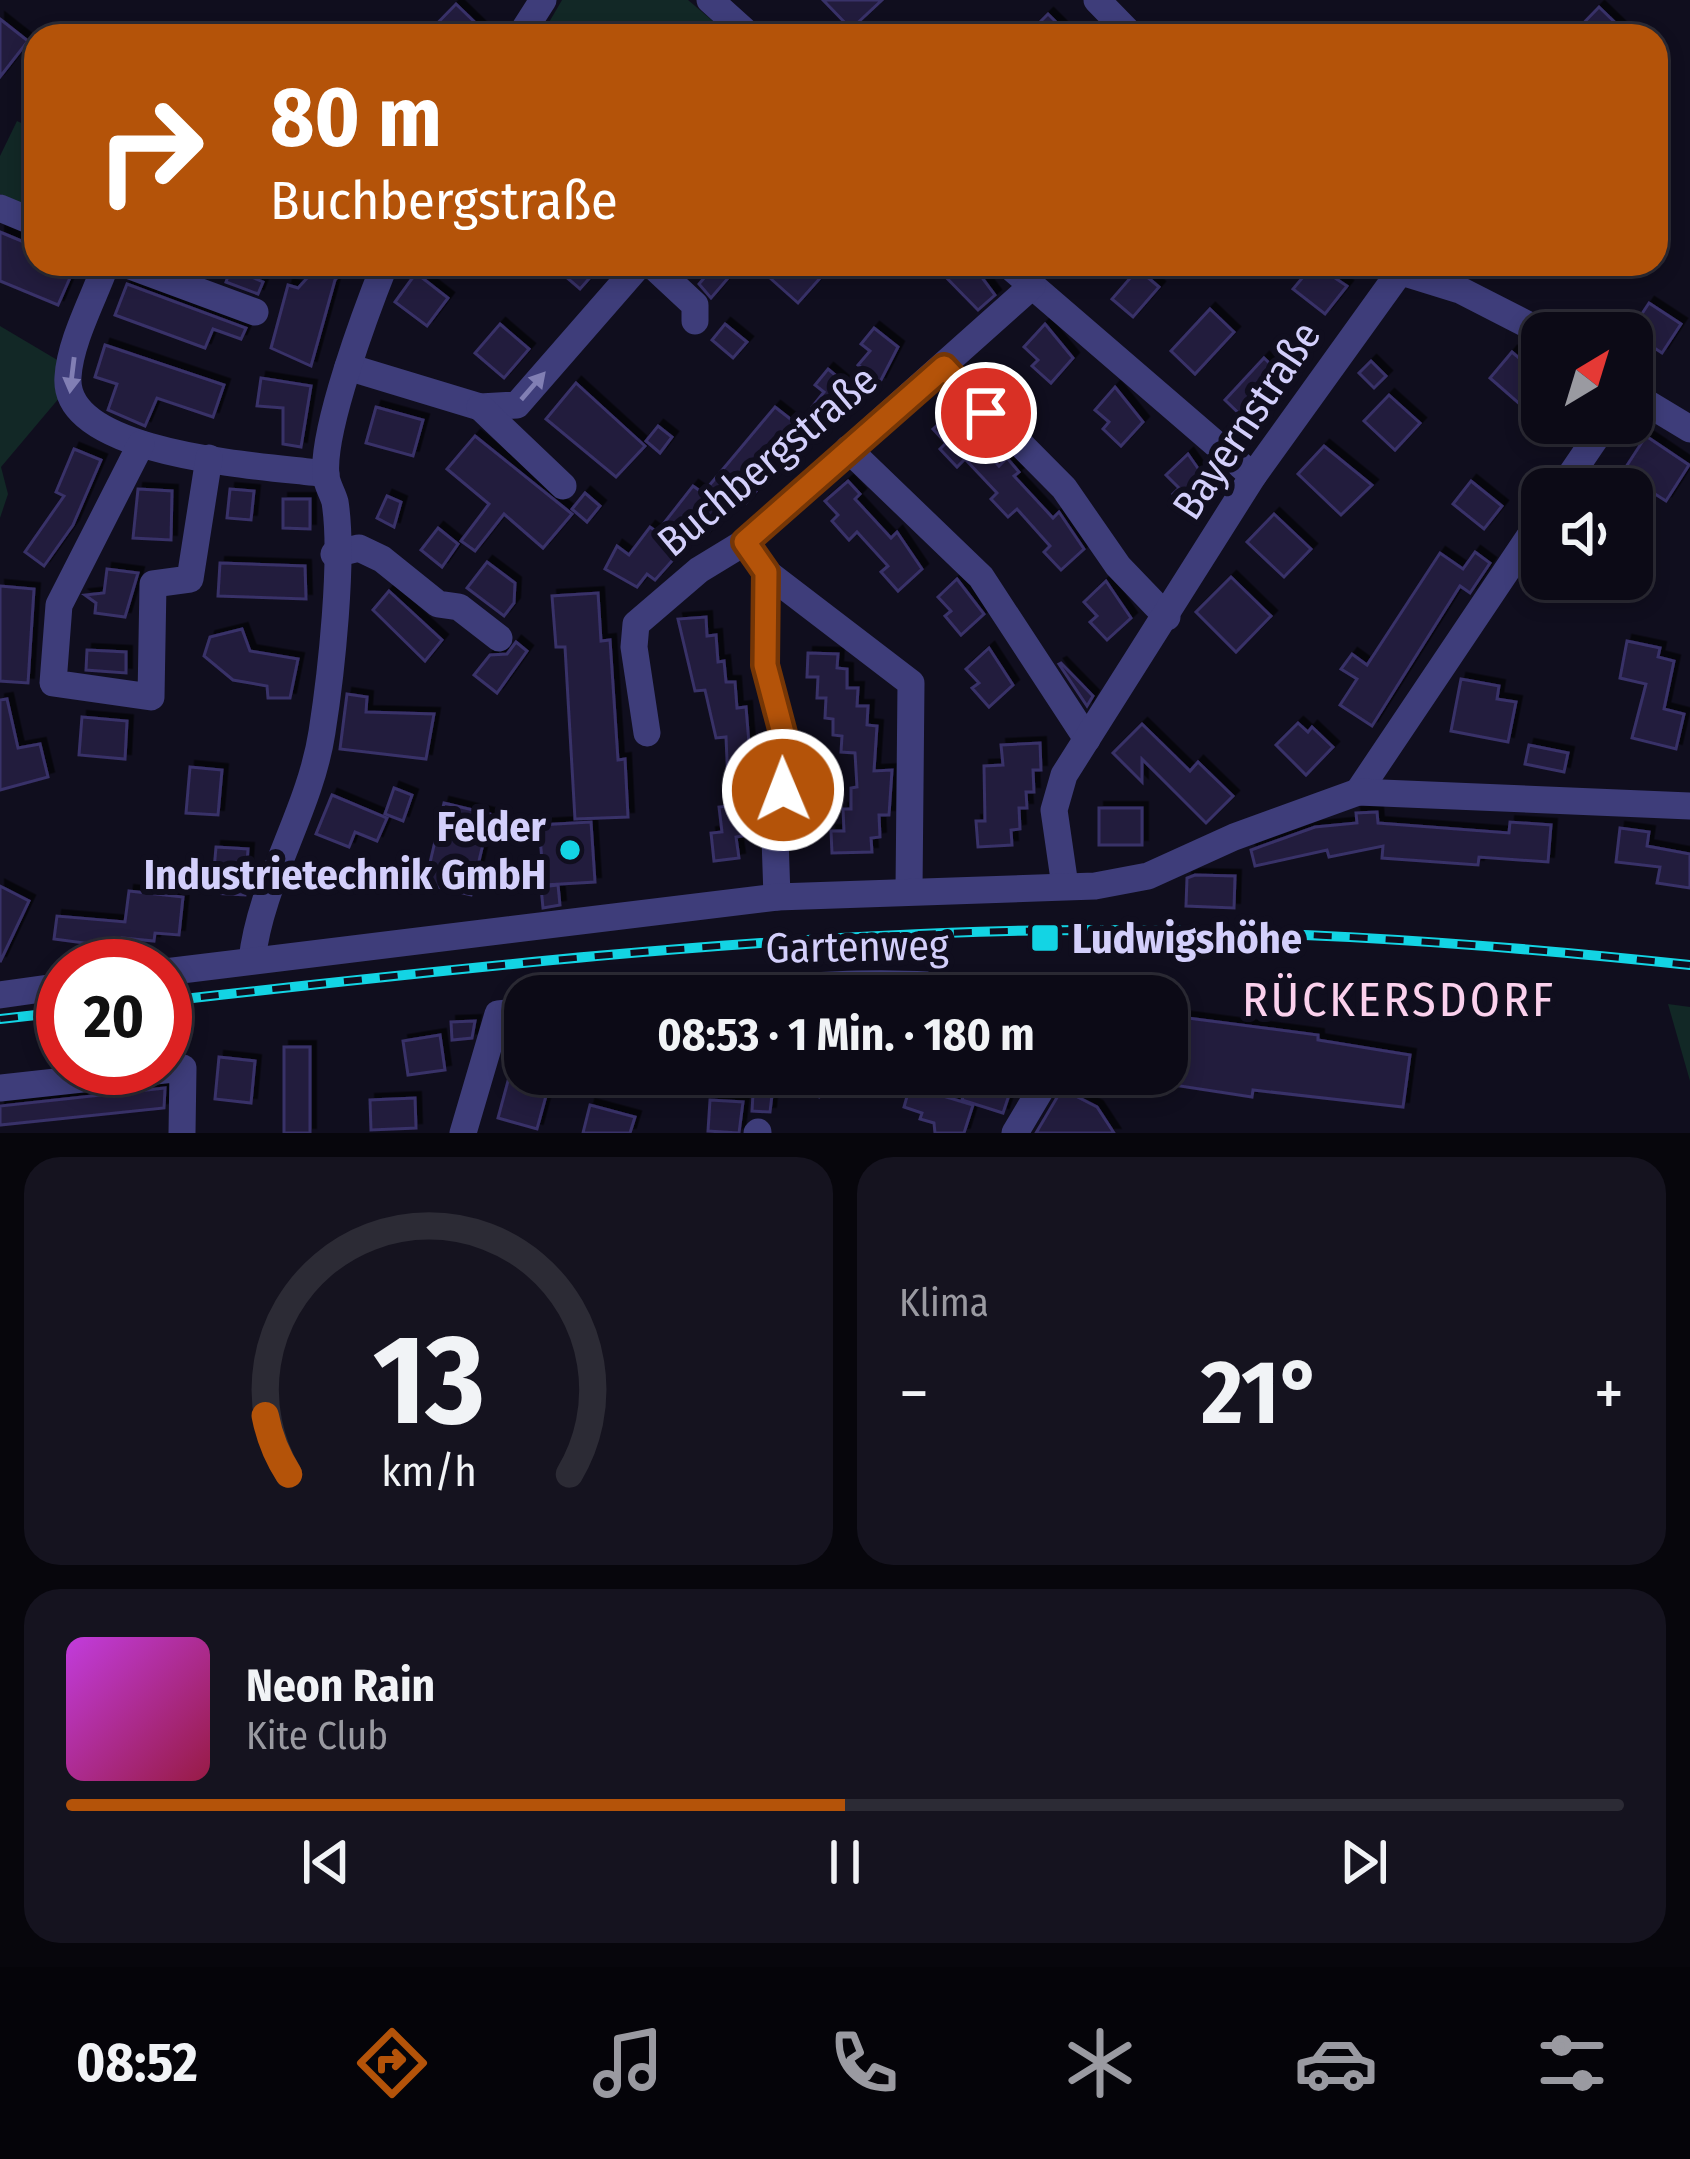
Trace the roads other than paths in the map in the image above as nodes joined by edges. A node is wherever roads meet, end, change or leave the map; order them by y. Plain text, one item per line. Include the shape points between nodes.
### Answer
1 (710, 0) edge
2 (1097, 0) edge
3 (737, 24) edge
4 (1120, 24) edge
5 (102, 276) edge
6 (156, 276) edge
7 (381, 276) edge
8 (630, 276) edge
9 (664, 276) edge
10 (1021, 276) edge
11 (1383, 276) edge
12 (1412, 276) edge
13 (1032, 286) junction
14 (254, 312) dead end
15 (695, 320) dead end
16 (1521, 321) edge
17 (944, 367) junction
18 (348, 368) junction
19 (480, 407) junction
20 (1653, 407) edge
21 (1690, 429) edge
22 (141, 443) junction
23 (848, 449) junction
24 (209, 458) junction
25 (326, 474) junction
26 (1253, 476) junction
27 (563, 486) dead end
28 (745, 542) junction
29 (1521, 549) edge
30 (334, 554) junction
31 (766, 572) junction
32 (1168, 616) junction
33 (499, 638) dead end
34 (647, 733) dead end
35 (1087, 739) junction
36 (1358, 792) junction
37 (1690, 806) edge
38 (1065, 886) junction
39 (909, 891) junction
40 (776, 897) junction
41 (252, 960) junction
42 (192, 968) edge
43 (36, 990) edge
44 (0, 995) edge
45 (504, 1014) edge
46 (0, 1088) edge
47 (1038, 1095) edge
48 (182, 1133) edge
49 (463, 1133) edge
50 (1015, 1133) edge

1 - 3 street
2 - 4 street
5 -> 22 street via 68,375 69,394 93,424
6 - 14 street
7 - 18 street
19 -> 8 street via 517,405
9 - 15 street via 695,305
10 - 13 street
11 - 26 street, Bayernstraße
12 - 16 street
13 - 17 street, Buchbergstraße
13 - 26 street
17 - 23 street, Buchbergstraße
17 - 32 street via 1064,488 1118,566
18 - 19 street
18 - 25 street
19 - 27 street
20 - 21 street
22 - 24 street
22 - 24 street via 59,605 53,683 151,697 153,584 190,579
23 - 28 street, Buchbergstraße
23 - 35 street via 981,577
24 - 25 street
25 - 30 street via 335,503
26 - 32 street, Bayernstraße
28 - 31 street
28 - 34 street, Buchbergstraße via 698,570 637,624
29 - 36 street
30 - 33 street via 359,548 382,559 437,604 459,607
30 - 41 street via 322,732
31 - 39 street via 911,683
31 - 40 street via 765,665 788,752
32 - 35 street, Bayernstraße
35 - 38 street, Bayernstraße via 1054,810
36 - 37 street
36 - 38 street via 1148,876
38 - 39 street
39 - 40 street
40 - 41 street
41 - 42 street
43 - 44 street
45 - 49 street
46 - 48 street via 183,1069
47 - 50 street

